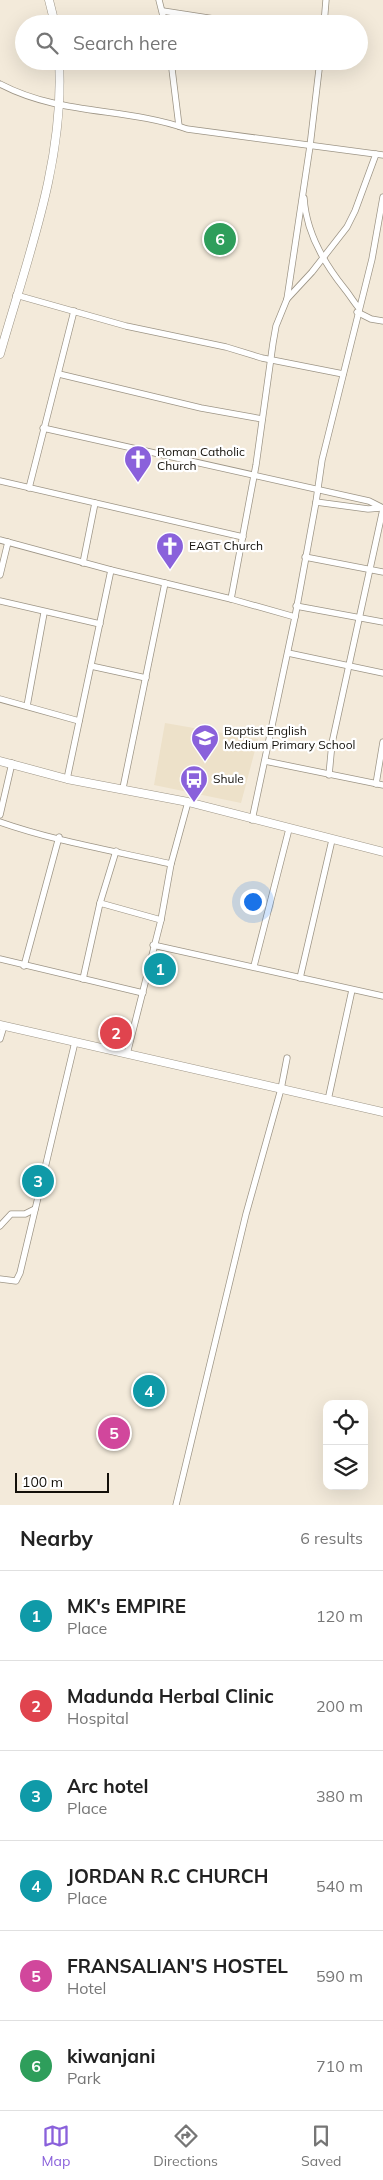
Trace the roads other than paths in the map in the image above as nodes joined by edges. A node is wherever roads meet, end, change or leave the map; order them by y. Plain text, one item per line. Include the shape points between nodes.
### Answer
1 (49, 0) edge
2 (159, 0) edge
3 (326, 0) edge
4 (163, 11) junction
5 (53, 15) edge
6 (163, 15) edge
7 (189, 15) edge
8 (325, 15) edge
9 (59, 70) edge
10 (172, 70) edge
11 (319, 70) edge
12 (0, 84) edge
13 (60, 106) junction
14 (179, 126) junction
15 (310, 146) junction
16 (380, 154) edge
17 (303, 189) junction
18 (383, 197) edge
19 (323, 257) junction
20 (16, 295) junction
21 (287, 299) junction
22 (358, 309) junction
23 (74, 311) junction
24 (383, 321) edge
25 (0, 354) edge
26 (270, 359) junction
27 (59, 374) junction
28 (343, 374) junction
29 (262, 419) junction
30 (43, 428) junction
31 (253, 476) junction
32 (0, 481) edge
33 (29, 488) junction
34 (318, 491) junction
35 (316, 502) junction
36 (95, 503) junction
37 (383, 508) edge
38 (243, 537) junction
39 (0, 540) edge
40 (8, 542) junction
41 (305, 557) junction
42 (83, 563) junction
43 (370, 569) junction
44 (111, 570) junction
45 (383, 572) edge
46 (0, 575) edge
47 (165, 583) junction
48 (231, 599) junction
49 (0, 602) edge
50 (296, 606) junction
51 (44, 613) junction
52 (294, 617) junction
53 (359, 618) junction
54 (383, 622) edge
55 (100, 624) junction
56 (288, 653) junction
57 (91, 666) junction
58 (349, 666) junction
59 (383, 673) edge
60 (146, 678) junction
61 (0, 699) edge
62 (27, 706) junction
63 (79, 721) junction
64 (383, 742) edge
65 (0, 761) edge
66 (265, 761) junction
67 (12, 763) junction
68 (328, 775) junction
69 (67, 779) junction
70 (376, 784) junction
71 (383, 785) edge
72 (123, 788) junction
73 (188, 802) junction
74 (0, 815) edge
75 (252, 820) junction
76 (0, 822) edge
77 (289, 829) junction
78 (58, 837) junction
79 (332, 840) junction
80 (116, 851) junction
81 (383, 852) edge
82 (171, 864) junction
83 (100, 903) junction
84 (160, 920) junction
85 (154, 945) junction
86 (0, 959) edge
87 (24, 966) junction
88 (254, 966) junction
89 (300, 978) junction
90 (83, 979) junction
91 (352, 990) junction
92 (143, 993) junction
93 (383, 996) edge
94 (2, 1025) edge
95 (0, 1039) edge
96 (74, 1042) junction
97 (127, 1054) junction
98 (287, 1058) dead end
99 (281, 1089) junction
100 (328, 1100) junction
101 (383, 1112) edge
102 (36, 1209) junction
103 (0, 1226) edge
104 (0, 1279) edge
105 (176, 1505) edge

1 - 5 street
2 - 4 street
3 - 8 street
4 - 6 street
4 - 7 street
9 - 13 street
10 - 14 street
11 - 15 street
12 - 13 street via 18,94
13 - 14 street
13 - 20 street via 50,169
14 - 15 street
15 - 16 street
15 - 17 street
16 - 19 street via 347,227
17 - 19 street via 305,214
17 - 21 street
18 - 22 street via 372,259
19 - 21 street
19 - 22 street
20 - 23 street
20 - 25 street
21 - 26 street via 276,326
22 - 24 street via 372,319
22 - 28 street
23 - 26 street
23 - 27 street
26 - 28 street
26 - 29 street
27 - 29 street
27 - 30 street
28 - 34 street via 322,460
29 - 31 street
30 - 31 street
30 - 33 street
31 - 34 street
31 - 38 street
32 - 33 street
33 - 36 street
34 - 35 street
34 - 37 street via 369,501
35 - 37 street
35 - 41 street
36 - 38 street
36 - 42 street
37 - 43 street
38 - 48 street
39 - 40 street
40 - 42 street
40 - 46 street
41 - 43 street
41 - 50 street
42 - 44 street
43 - 45 street
43 - 53 street
44 - 47 street
44 - 55 street
47 - 48 street
47 - 60 street
48 - 52 street
49 - 51 street
50 - 52 street
50 - 53 street
51 - 55 street
51 - 62 street
52 - 56 street
53 - 54 street
53 - 58 street
55 - 57 street
56 - 58 street
56 - 66 street
57 - 60 street
57 - 63 street
58 - 59 street
58 - 68 street
60 - 72 street
61 - 62 street
62 - 63 street
63 - 69 street
64 - 70 street
65 - 67 street
66 - 68 street
66 - 75 street
67 - 69 street
67 - 74 street
68 - 70 street
69 - 72 street
70 - 71 street
72 - 73 street
73 - 75 street
73 - 82 street
75 - 77 street
76 - 78 street
77 - 79 street
77 - 88 street
78 - 80 street
78 - 87 street
79 - 81 street
79 - 89 street
80 - 82 street
80 - 83 street
82 - 84 street
83 - 84 street
83 - 90 street
84 - 85 street
85 - 88 street
85 - 92 street
86 - 87 street
87 - 90 street
88 - 89 street
89 - 91 street
90 - 92 street
91 - 93 street
91 - 100 street
92 - 97 street
94 - 95 street
94 - 96 street
96 - 97 street
96 - 102 street
97 - 99 street
98 - 99 street
99 - 100 street
99 - 105 street via 246,1214
100 - 101 street
102 - 103 street via 25,1214 12,1214
102 - 104 street via 19,1276 16,1281

